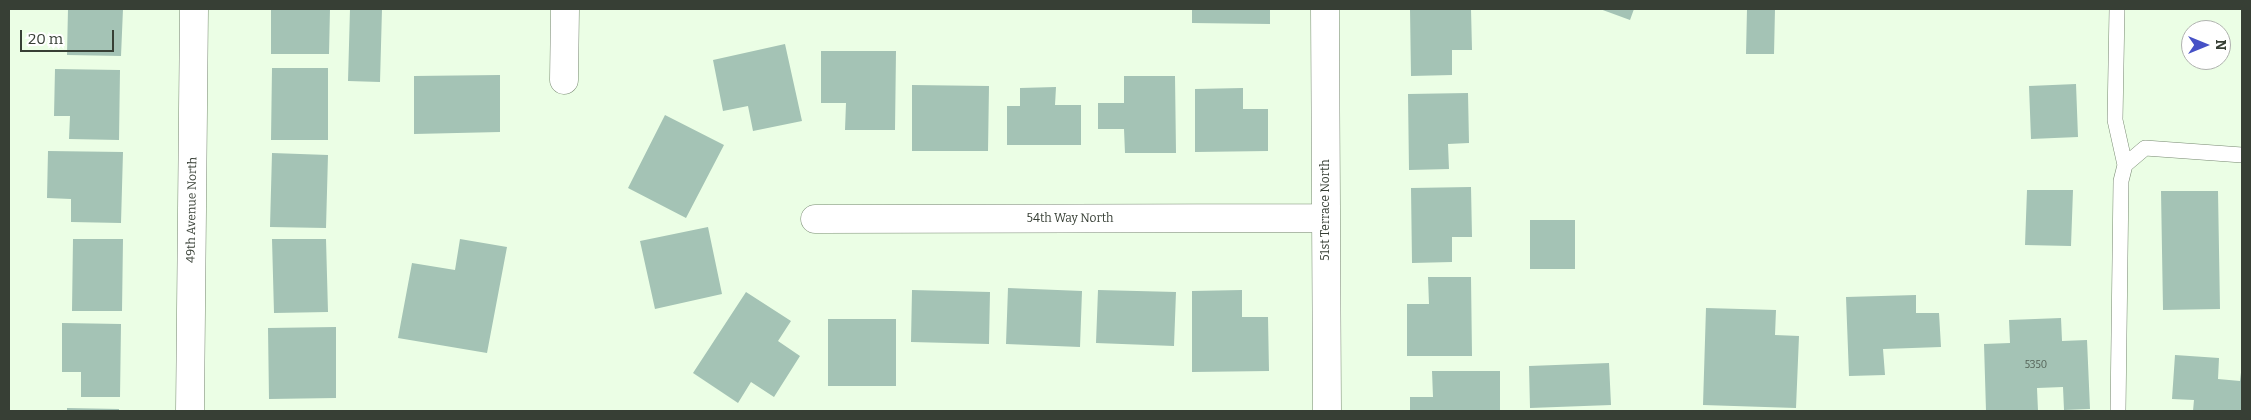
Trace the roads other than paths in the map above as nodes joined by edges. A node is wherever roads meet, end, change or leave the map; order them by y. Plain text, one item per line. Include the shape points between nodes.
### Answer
1 (194, 9) edge
2 (565, 9) edge
3 (1325, 9) edge
4 (2117, 9) edge
5 (564, 80) dead end
6 (2242, 155) edge
7 (2125, 165) junction
8 (1326, 218) junction
9 (815, 219) dead end
10 (190, 411) edge
11 (1327, 411) edge
12 (2118, 411) edge

1 - 10 street, 49th Avenue North
2 - 5 street
3 - 8 street, 51st Terrace North
4 - 7 lane via 2115,120
6 - 7 lane via 2145,148
7 - 12 lane via 2121,181
8 - 9 street, 54th Way North
8 - 11 street, 51st Terrace North

